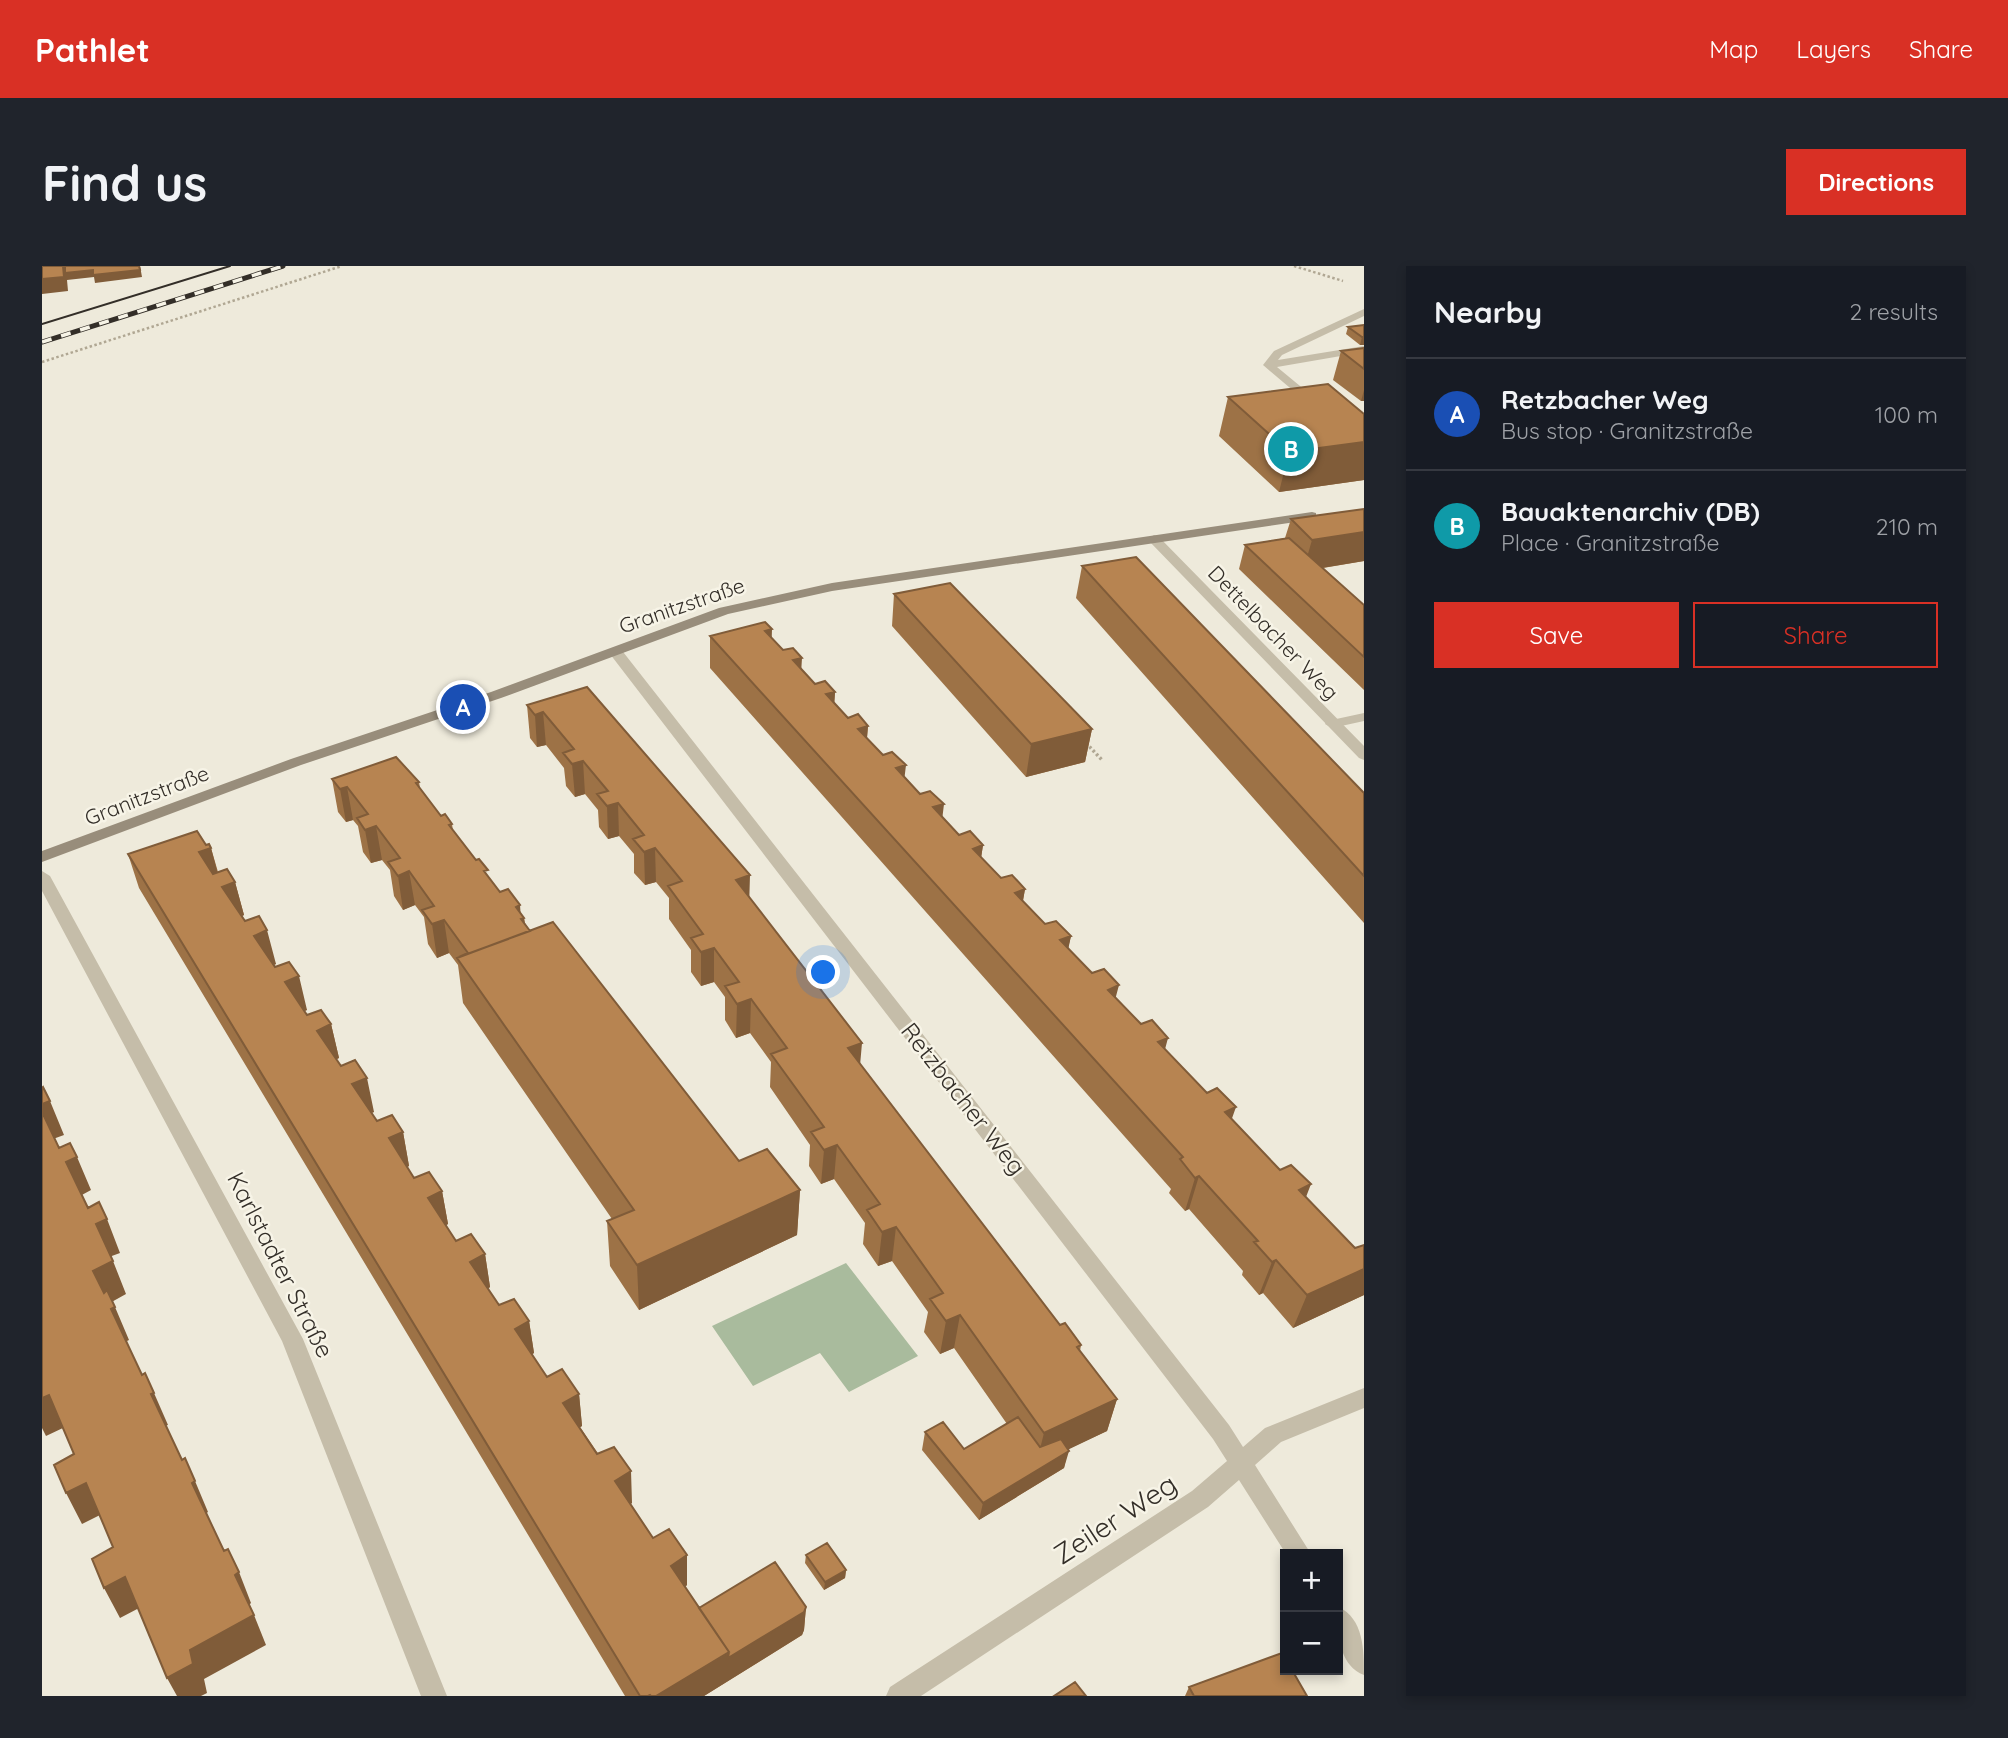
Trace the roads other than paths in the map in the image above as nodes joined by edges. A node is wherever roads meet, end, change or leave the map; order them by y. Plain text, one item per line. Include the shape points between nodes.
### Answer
1 (1364, 312) edge
2 (1364, 349) edge
3 (1268, 365) junction
4 (1319, 407) edge
5 (1325, 515) edge
6 (1154, 539) junction
7 (615, 651) junction
8 (1364, 717) edge
9 (1332, 724) junction
10 (1364, 755) edge
11 (42, 857) edge
12 (42, 876) edge
13 (1364, 1398) edge
14 (1243, 1465) junction
15 (1296, 1549) edge
16 (1343, 1627) edge
17 (1364, 1663) edge
18 (434, 1696) edge
19 (899, 1696) edge

1 - 3 street via 1278,353
2 - 3 street
3 - 4 street
5 - 6 main road, Granitzstraße
6 - 7 main road, Granitzstraße via 780,597 724,611
6 - 9 street, Dettelbacher Weg
7 - 11 main road, Granitzstraße
7 - 14 street, Retzbacher Weg
8 - 9 street
9 - 10 street, Dettelbacher Weg
12 - 18 street, Karlstadter Straße via 292,1339
13 - 14 street, Zeiler Weg via 1273,1435
14 - 15 street, Retzbacher Weg
14 - 19 street, Zeiler Weg via 1200,1499
16 - 17 street

